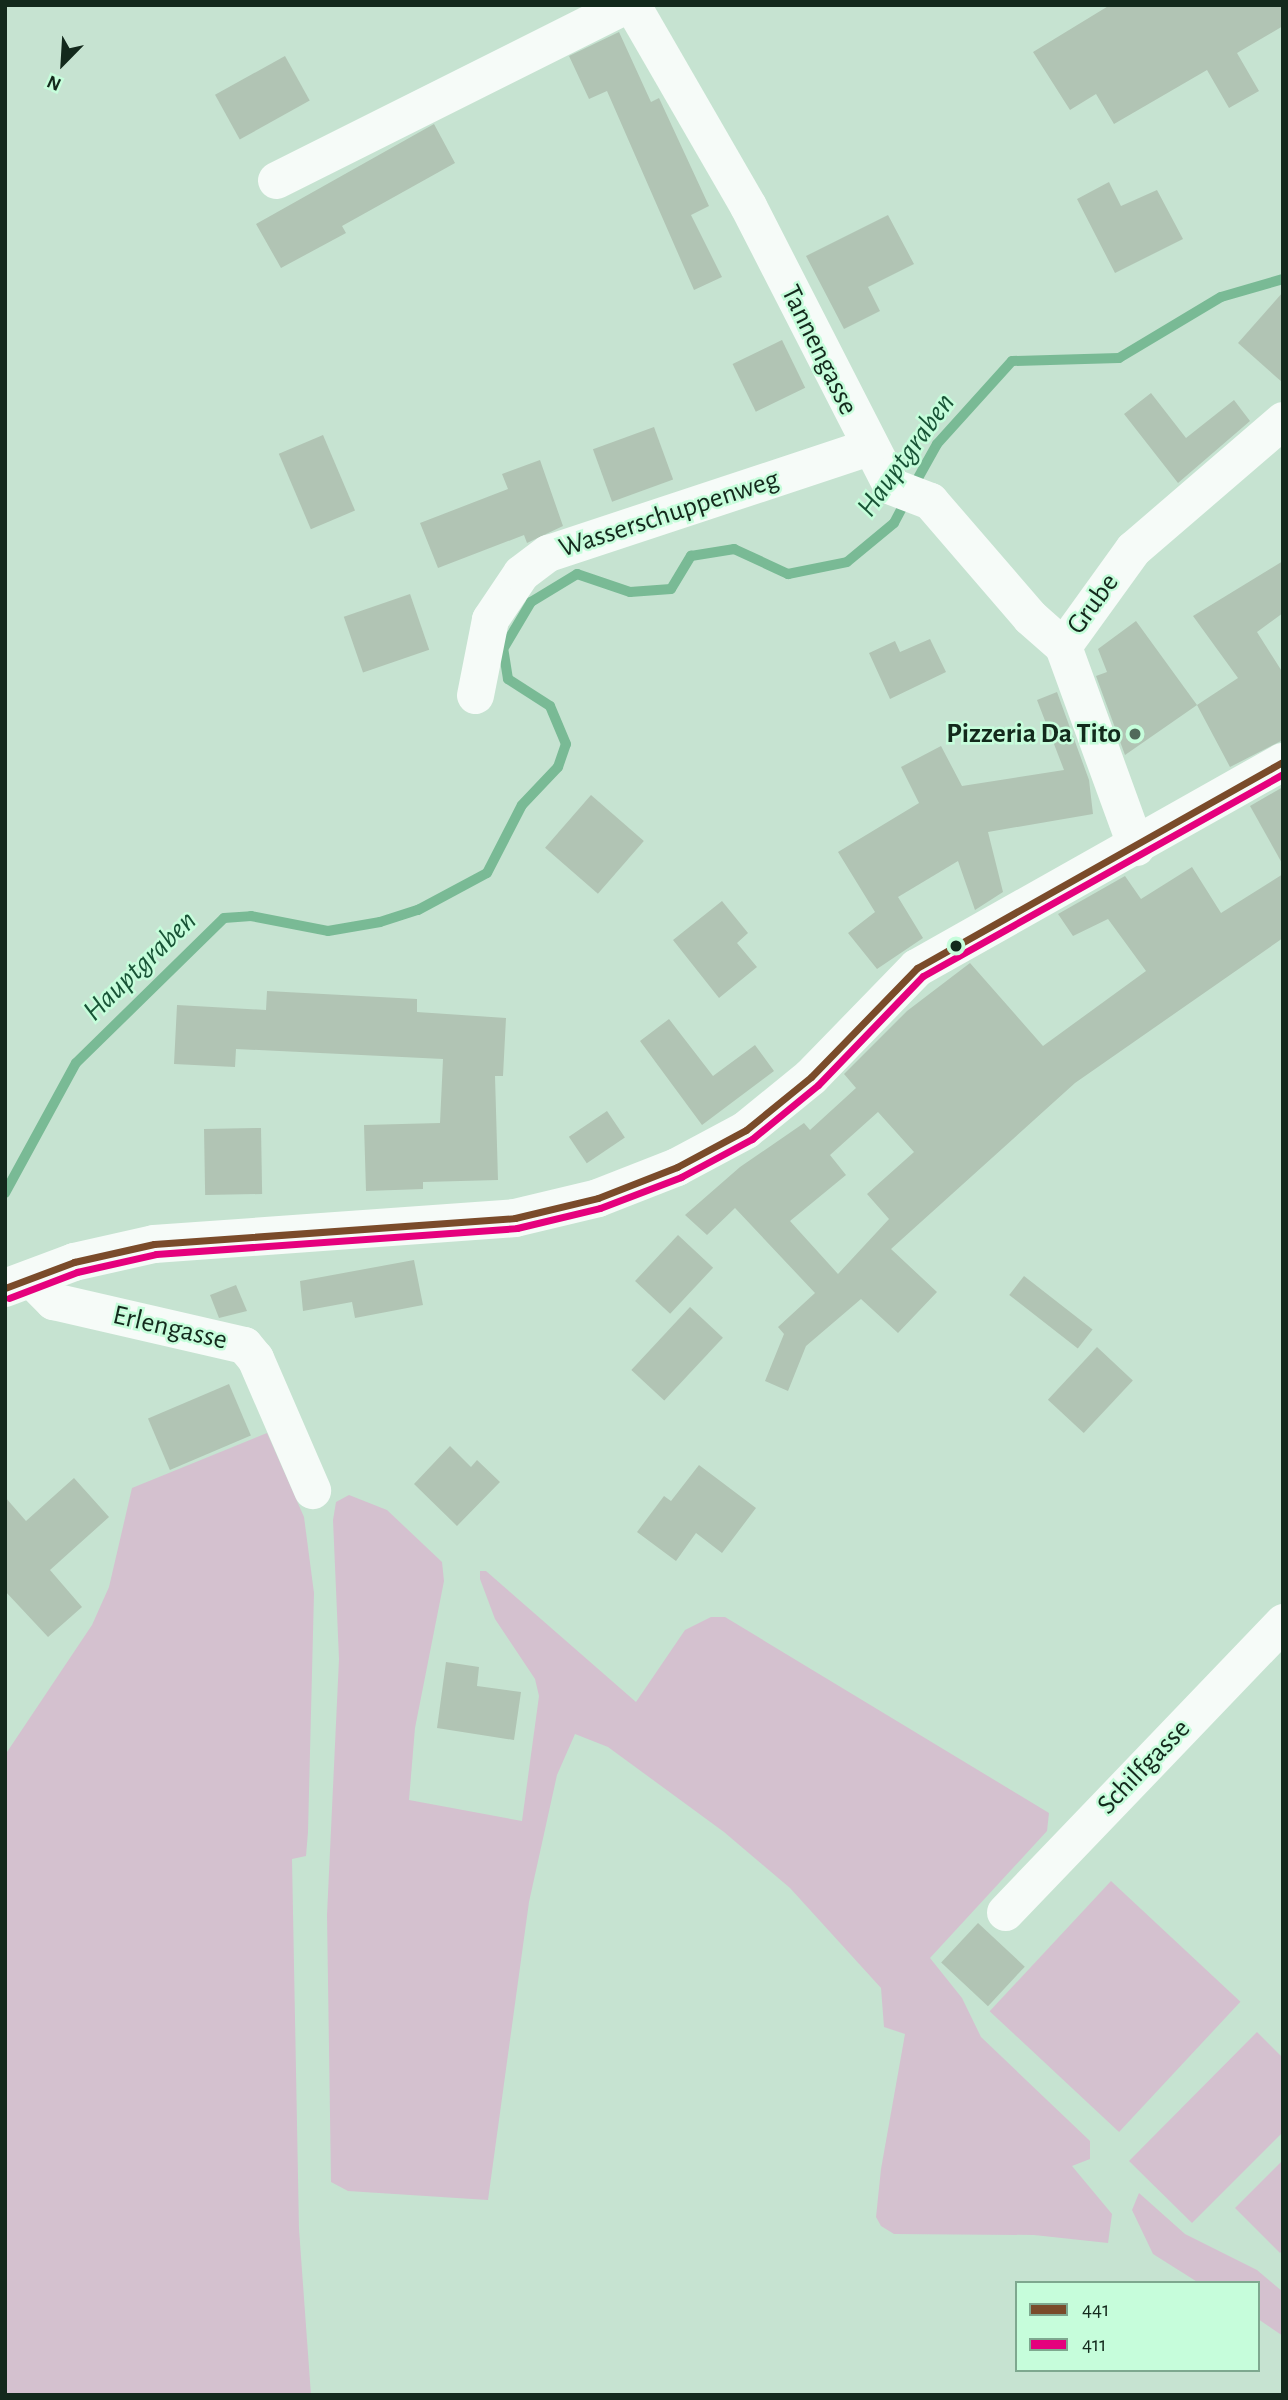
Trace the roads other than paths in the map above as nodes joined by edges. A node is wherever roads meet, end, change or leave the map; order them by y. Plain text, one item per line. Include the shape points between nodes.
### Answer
1 (625, 5) edge
2 (632, 5) edge
3 (276, 180) dead end
4 (1283, 420) edge
5 (868, 447) junction
6 (1063, 646) junction
7 (475, 695) dead end
8 (1283, 762) edge
9 (1136, 847) junction
10 (18, 1283) edge
11 (312, 1490) dead end
12 (1283, 1622) edge
13 (1005, 1912) dead end

1 - 3 street
2 - 5 street, Tannengasse via 748,206
4 - 6 street, Grube via 1133,549
5 - 6 street, Tannengasse via 891,486 930,501 1030,617
5 - 7 street, Wasserschuppenweg via 548,553 521,573 490,619
6 - 9 street, Grube
8 - 9 street
9 - 10 street via 917,968 811,1077 746,1130 621,1189 515,1218 154,1244
10 - 11 street, Erlengasse via 53,1301 244,1345 256,1358
12 - 13 street, Schilfgasse

